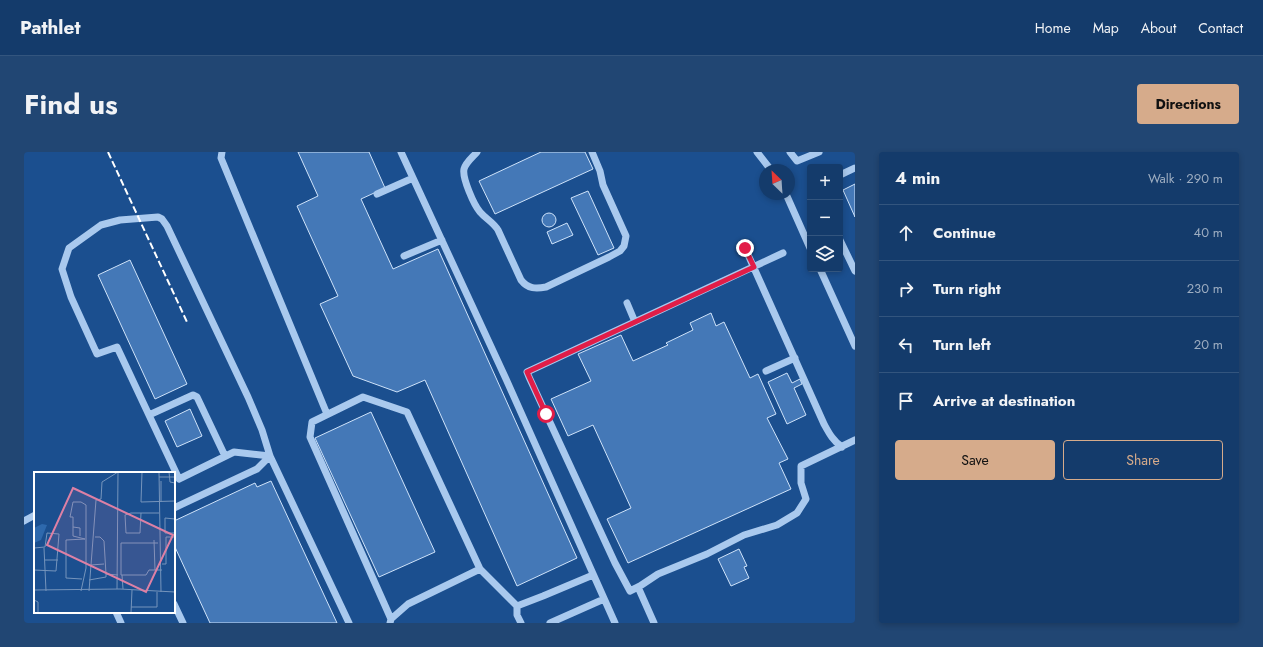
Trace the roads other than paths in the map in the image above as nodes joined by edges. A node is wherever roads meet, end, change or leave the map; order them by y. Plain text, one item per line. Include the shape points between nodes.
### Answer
1 (222, 152) edge
2 (401, 152) edge
3 (477, 152) edge
4 (592, 152) edge
5 (757, 152) edge
6 (790, 152) edge
7 (818, 152) edge
8 (766, 164) edge
9 (855, 168) edge
10 (843, 174) edge
11 (413, 178) junction
12 (377, 194) dead end
13 (789, 200) edge
14 (807, 234) edge
15 (442, 240) junction
16 (843, 246) edge
17 (745, 248) dead end
18 (783, 253) dead end
19 (404, 256) dead end
20 (754, 267) junction
21 (855, 271) edge
22 (821, 272) edge
23 (627, 303) dead end
24 (635, 322) junction
25 (855, 346) edge
26 (795, 358) junction
27 (766, 371) dead end
28 (327, 414) junction
29 (149, 415) junction
30 (855, 440) edge
31 (842, 447) junction
32 (225, 456) junction
33 (270, 456) junction
34 (175, 508) edge
35 (34, 516) edge
36 (24, 520) edge
37 (480, 568) junction
38 (593, 575) junction
39 (638, 587) junction
40 (604, 599) junction
41 (175, 606) edge
42 (517, 606) junction
43 (116, 613) edge
44 (391, 621) edge
45 (121, 623) edge
46 (183, 623) edge
47 (349, 623) edge
48 (521, 623) edge
49 (550, 623) edge
50 (615, 623) edge
51 (654, 623) edge

1 - 28 street via 221,158
2 - 11 street
3 - 4 street via 466,165 463,175 470,192 478,210 498,230 521,280 536,288 546,287 609,258 624,246 626,236 603,185
5 - 8 street
6 - 7 street via 797,161
9 - 10 street
11 - 12 street
11 - 15 street
13 - 14 street
15 - 19 street
15 - 38 street
16 - 21 street
17 - 20 street
18 - 20 street
20 - 24 street
20 - 26 street
22 - 25 street
23 - 24 street
24 - 39 street via 527,372 615,563 630,591
26 - 27 street
26 - 31 street via 832,438
28 - 37 street via 363,398 407,412
28 - 44 street via 312,422 311,442
29 - 32 street via 193,395 197,397
29 - 32 street via 179,479
29 - 33 street via 117,347 97,354 70,298 62,269 69,248 101,225 120,220 158,217 167,226 248,397
30 - 31 street
31 - 39 street via 801,466 801,483 806,499 797,513 777,525 744,535 707,554 658,574
32 - 33 street via 234,452
33 - 34 street via 257,468
33 - 47 street
35 - 36 street
37 - 42 street
37 - 44 street via 408,604
38 - 40 street
38 - 42 street
39 - 51 street
40 - 49 street
40 - 50 street
41 - 46 street
42 - 48 street via 517,615
43 - 45 street

